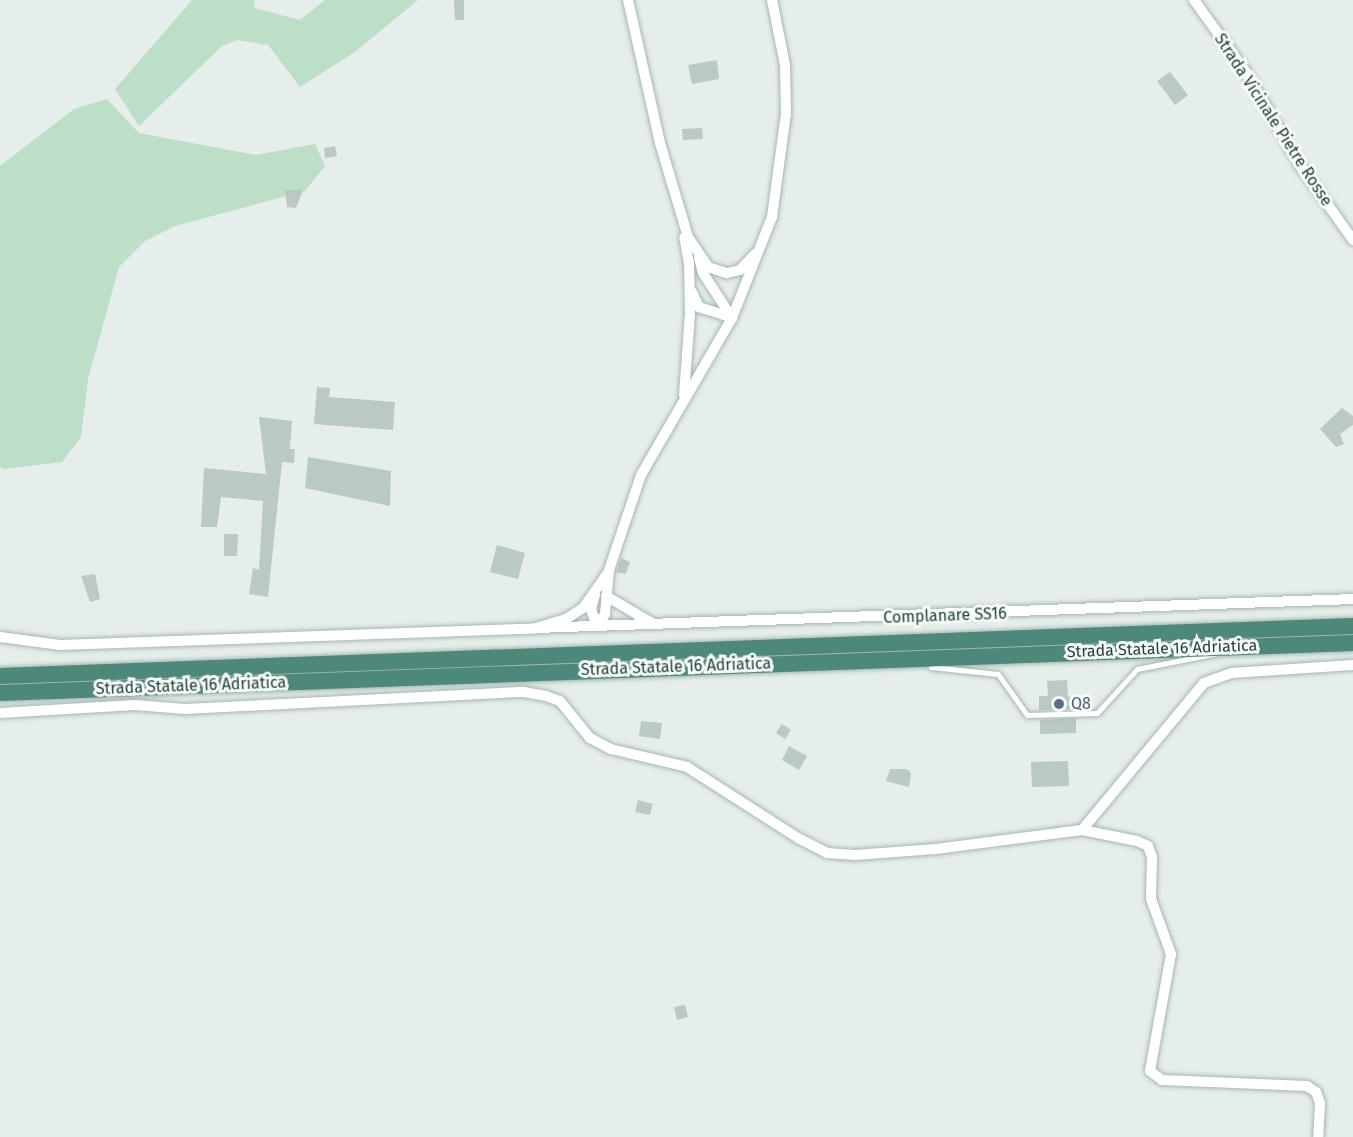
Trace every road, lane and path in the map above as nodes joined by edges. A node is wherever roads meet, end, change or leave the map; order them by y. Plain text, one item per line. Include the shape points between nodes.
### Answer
1 (628, 0) edge
2 (772, 0) edge
3 (1194, 0) edge
4 (677, 204) junction
5 (1353, 240) edge
6 (761, 248) junction
7 (697, 254) junction
8 (690, 278) junction
9 (732, 318) junction
10 (683, 400) junction
11 (601, 593) junction
12 (1353, 599) edge
13 (655, 624) junction
14 (597, 626) junction
15 (1353, 626) edge
16 (536, 628) junction
17 (0, 637) edge
18 (1353, 642) edge
19 (1229, 647) junction
20 (861, 660) junction
21 (1353, 665) edge
22 (0, 676) edge
23 (0, 693) edge
24 (0, 713) edge
25 (1082, 830) junction
26 (1318, 1137) edge

1 - 4 street
2 - 6 street via 784,65 786,114 772,217
3 - 5 street, Strada Vicinale Pietre Rosse via 1246,72 1301,167
4 - 7 street
4 - 8 street
6 - 7 street via 740,270 727,273 708,267
6 - 9 street
7 - 9 street via 703,273
8 - 9 street via 699,307
8 - 10 street
9 - 10 street
10 - 11 street via 641,475
11 - 13 street
11 - 14 street via 591,609
11 - 16 street via 566,619
12 - 13 street, Complanare SS16
13 - 14 street, Complanare SS16
14 - 16 street, Complanare SS16
15 - 22 highway, Strada Statale 16 Adriatica
16 - 17 street via 60,645
18 - 19 highway, Strada Statale 16 Adriatica
19 - 20 highway, Strada Statale 16 Adriatica
19 - 20 lane via 1212,657 1137,669 1097,713 1027,715 998,674 956,667 890,667
20 - 23 highway, Strada Statale 16 Adriatica
21 - 25 street via 1232,673 1204,683
24 - 25 street via 135,705 185,709 524,692 560,701 590,738 611,749 687,767 827,853 855,855 936,849
25 - 26 street via 1137,841 1148,846 1152,857 1151,899 1171,954 1150,1071 1162,1080 1307,1086 1316,1092 1320,1103

